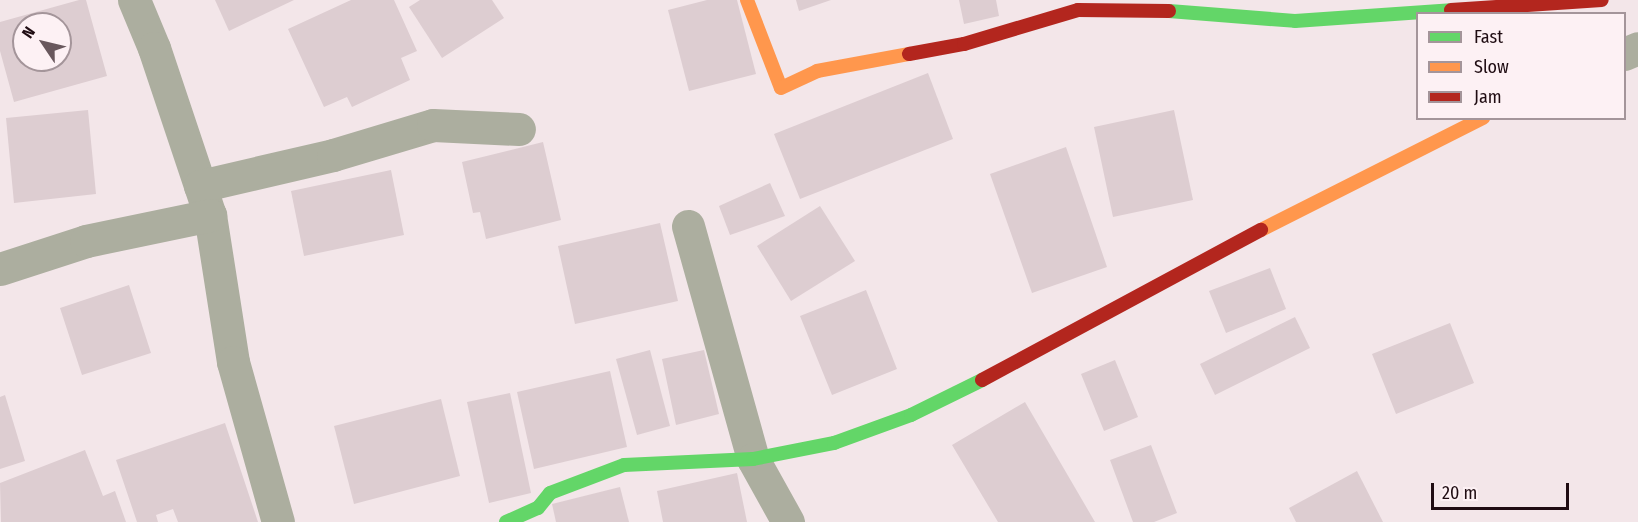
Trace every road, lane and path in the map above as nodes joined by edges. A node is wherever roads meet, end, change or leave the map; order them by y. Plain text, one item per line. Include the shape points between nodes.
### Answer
1 (134, 0) edge
2 (747, 0) edge
3 (1602, 0) edge
4 (1427, 12) edge
5 (1416, 13) edge
6 (1479, 120) edge
7 (519, 129) dead end
8 (205, 201) junction
9 (688, 226) dead end
10 (0, 269) edge
11 (753, 459) junction
12 (278, 522) edge
13 (506, 522) edge
14 (788, 522) edge

1 - 8 street
2 - 5 street via 781,88 817,71 964,44 1078,10 1157,10 1295,21
3 - 4 street
6 - 11 street via 1231,245 948,398 834,443
7 - 8 street via 433,125 333,155
8 - 10 street
8 - 12 street via 232,362
9 - 11 street
11 - 13 street via 624,465 550,493 538,508
11 - 14 street

